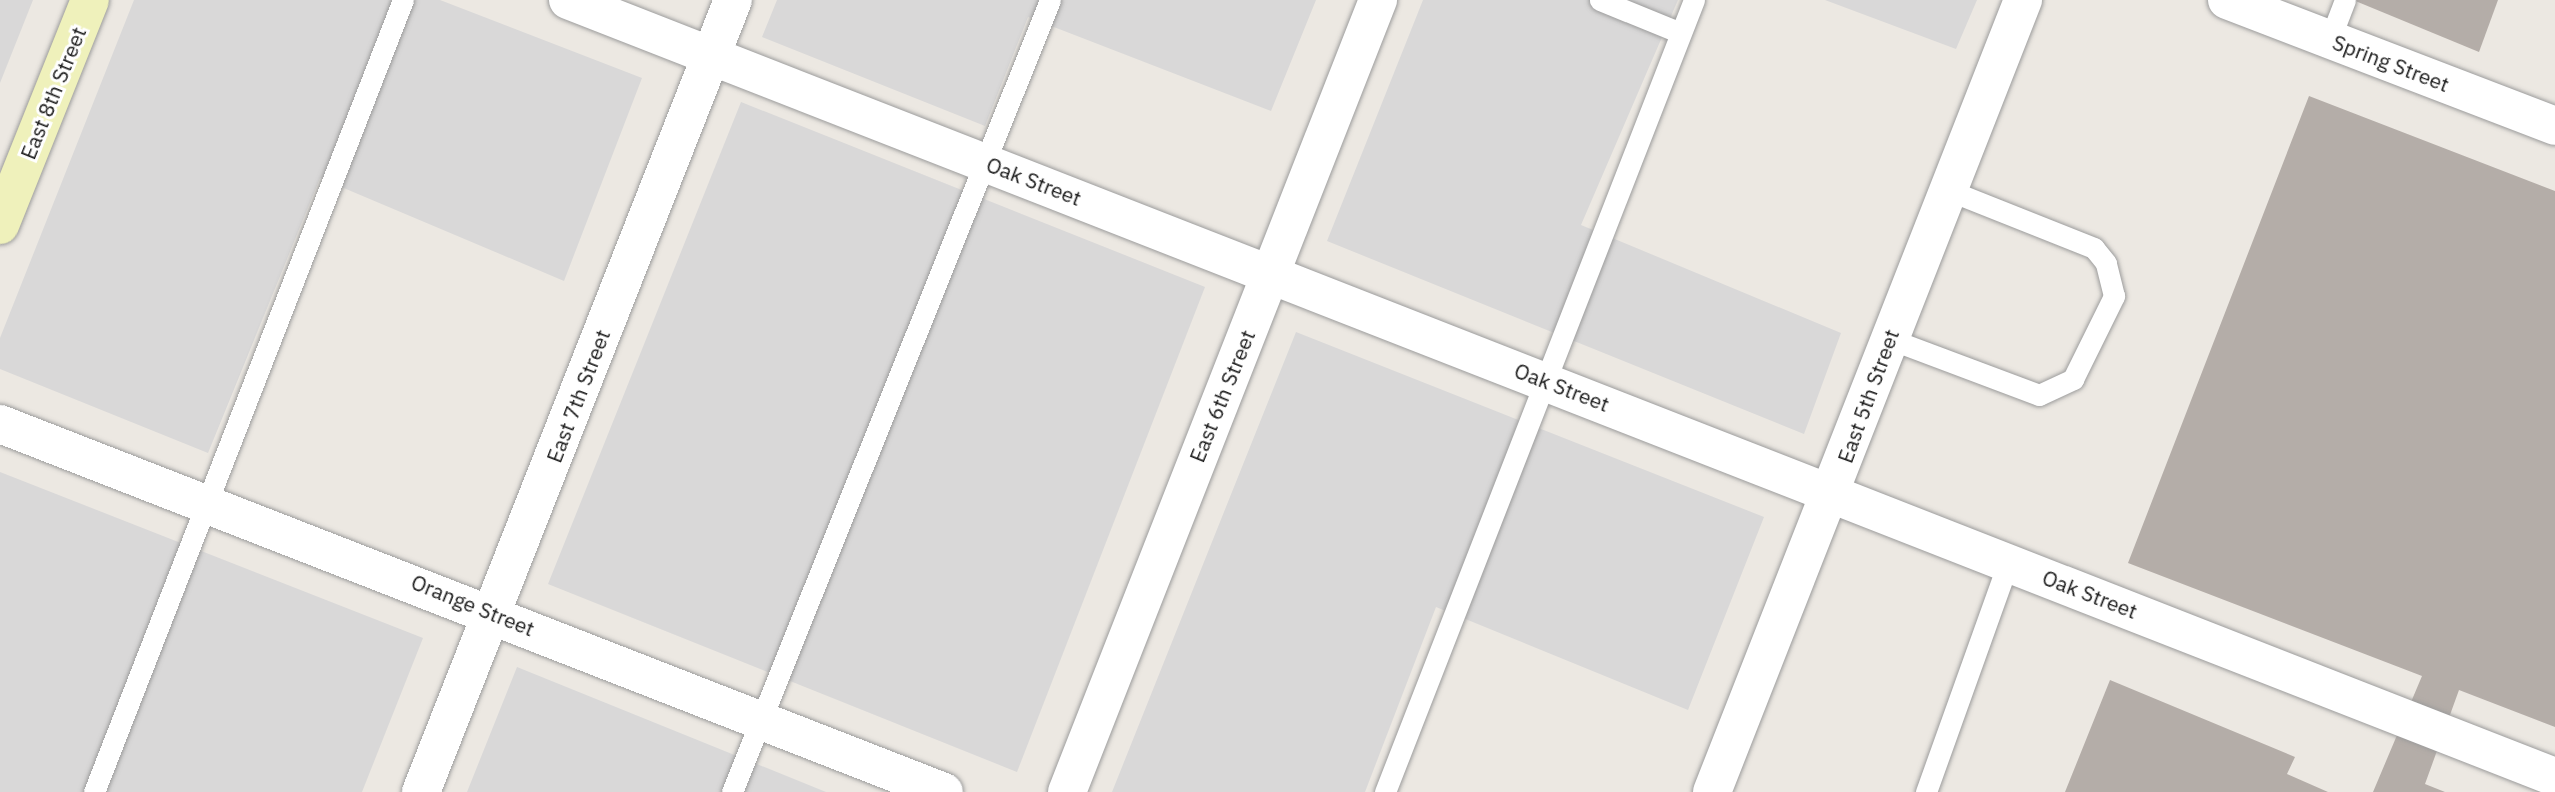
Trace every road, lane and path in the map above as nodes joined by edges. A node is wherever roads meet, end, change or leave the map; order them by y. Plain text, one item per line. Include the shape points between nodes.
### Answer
1 (90, 0) edge
2 (403, 0) edge
3 (568, 0) edge
4 (733, 0) edge
5 (1050, 0) edge
6 (1378, 0) edge
7 (1600, 0) edge
8 (1694, 0) edge
9 (2023, 0) edge
10 (2227, 0) edge
11 (2345, 0) edge
12 (1681, 33) junction
13 (2330, 39) junction
14 (711, 58) junction
15 (2555, 126) edge
16 (989, 164) junction
17 (1948, 190) junction
18 (0, 225) edge
19 (1271, 274) junction
20 (1890, 339) junction
21 (1545, 379) junction
22 (0, 424) edge
23 (1833, 490) junction
24 (206, 501) junction
25 (2008, 563) junction
26 (494, 611) junction
27 (760, 720) junction
28 (2555, 777) edge
29 (94, 792) edge
30 (421, 792) edge
31 (732, 792) edge
32 (944, 792) edge
33 (1067, 792) edge
34 (1385, 792) edge
35 (1712, 792) edge
36 (1926, 792) edge

1 - 18 main road, East 8th Street
2 - 24 lane
3 - 14 street, Oak Street
4 - 14 street, East 7th Street
5 - 16 lane
6 - 19 street, East 6th Street
7 - 12 lane
8 - 12 lane
9 - 17 street, East 5th Street
10 - 13 street, Spring Street
11 - 13 lane
12 - 21 lane
13 - 15 street, Spring Street
14 - 16 street, Oak Street
14 - 26 street, East 7th Street
16 - 19 street, Oak Street
16 - 27 lane
17 - 20 street, East 5th Street
17 - 20 lane via 2094,248 2106,263 2114,296 2073,379 2039,395
19 - 21 street, Oak Street
19 - 33 street, East 6th Street
20 - 23 street, East 5th Street
21 - 23 street, Oak Street
21 - 34 lane
22 - 24 street, Orange Street
23 - 25 street, Oak Street
23 - 35 street, East 5th Street
24 - 26 street, Orange Street
24 - 29 lane
25 - 28 street, Oak Street
25 - 36 lane
26 - 27 street, Orange Street
26 - 30 street, East 7th Street
27 - 31 lane
27 - 32 street, Orange Street

